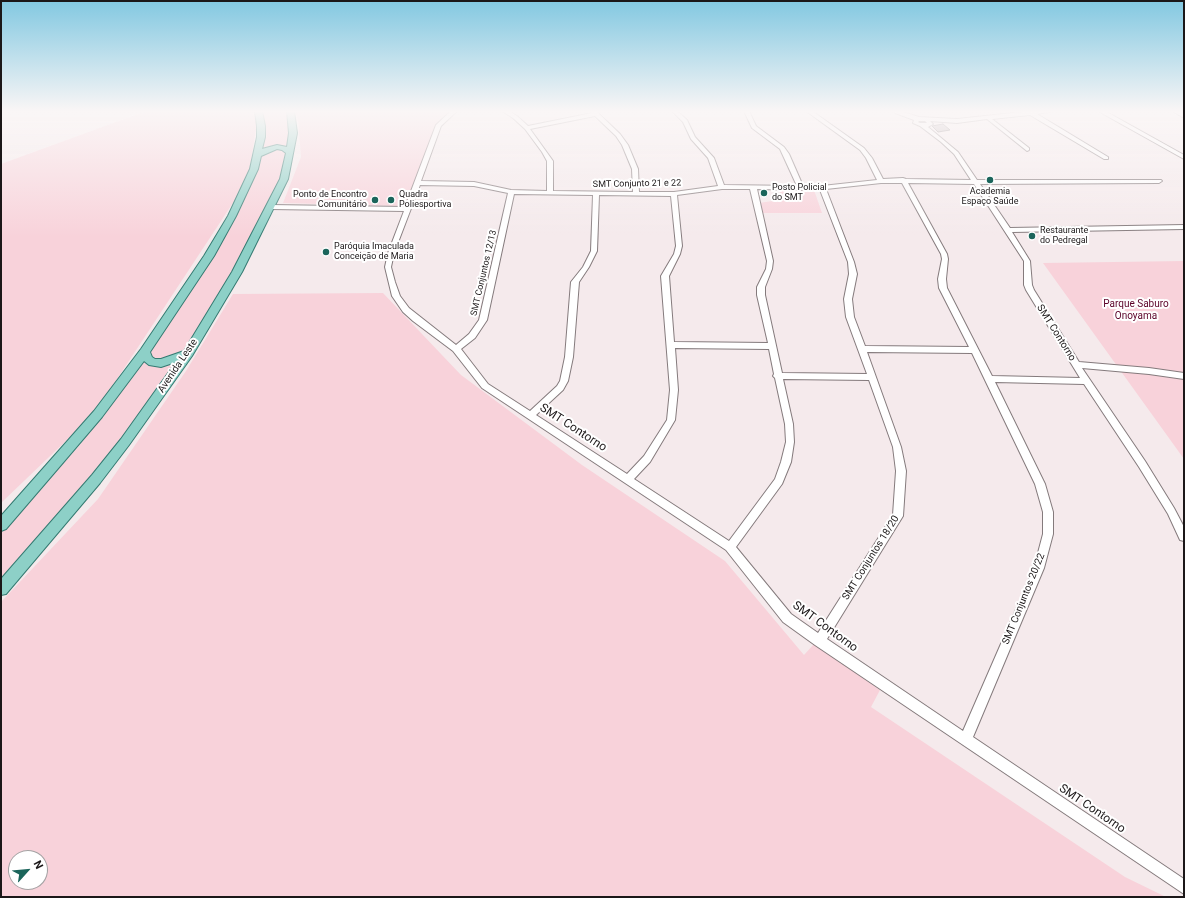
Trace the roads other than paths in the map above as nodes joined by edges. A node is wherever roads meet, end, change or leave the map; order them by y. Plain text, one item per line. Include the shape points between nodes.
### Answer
1 (290, 153) edge
2 (429, 153) edge
3 (545, 153) edge
4 (629, 153) edge
5 (706, 153) edge
6 (785, 153) edge
7 (865, 153) edge
8 (955, 153) edge
9 (1098, 153) edge
10 (258, 154) edge
11 (1106, 158) dead end
12 (881, 180) junction
13 (903, 180) junction
14 (1159, 181) dead end
15 (977, 182) junction
16 (417, 183) junction
17 (722, 187) junction
18 (752, 187) junction
19 (800, 187) junction
20 (822, 188) junction
21 (511, 192) junction
22 (550, 193) junction
23 (596, 194) junction
24 (636, 194) junction
25 (674, 194) junction
26 (271, 207) junction
27 (408, 209) junction
28 (1184, 227) edge
29 (1008, 230) junction
30 (670, 345) junction
31 (771, 346) junction
32 (863, 348) junction
33 (456, 349) junction
34 (974, 350) junction
35 (145, 352) junction
36 (188, 353) junction
37 (1076, 365) junction
38 (777, 376) junction
39 (1184, 376) edge
40 (872, 377) junction
41 (990, 379) junction
42 (1086, 381) junction
43 (530, 416) junction
44 (628, 479) junction
45 (1, 525) edge
46 (1184, 537) edge
47 (730, 547) junction
48 (1, 589) edge
49 (819, 641) junction
50 (966, 739) junction
51 (1184, 887) edge

1 - 26 main road, Avenida Leste via 284,179
2 - 16 street, SMT Contorno
3 - 22 street via 550,161
4 - 24 street via 635,169
5 - 17 street via 711,158
6 - 19 street
7 - 12 street
8 - 15 street, SMT Contorno
9 - 11 street
10 - 35 main road via 248,185 232,216 209,256
12 - 13 street, SMT Conjunto 21 e 22
12 - 20 street, SMT Conjunto 21 e 22
13 - 15 street, SMT Conjunto 21 e 22
13 - 34 street, SMT Conjuntos 20/22 via 944,254 943,288
14 - 15 street, SMT Conjunto 21 e 22
15 - 29 street, SMT Contorno
16 - 21 street, SMT Conjunto 21 e 22 via 474,184
16 - 27 street, SMT Contorno
17 - 18 street, SMT Conjunto 21 e 22
17 - 25 street, SMT Conjunto 21 e 22
18 - 19 street, SMT Conjunto 21 e 22
18 - 31 street via 770,261 761,287 761,295
19 - 20 street, SMT Conjunto 21 e 22
20 - 32 street, SMT Conjuntos 18/20 via 851,262 853,274 848,307
21 - 22 street, SMT Conjunto 21 e 22
21 - 33 street, SMT Conjuntos 12/13 via 483,320 472,336
22 - 23 street, SMT Conjunto 21 e 22
23 - 24 street, SMT Conjunto 21 e 22
23 - 43 street via 594,251 575,282 569,357 564,381 560,388
24 - 25 street, SMT Conjunto 21 e 22
25 - 30 street via 679,246 665,276
26 - 27 street
26 - 36 main road, Avenida Leste via 237,272
27 - 33 street, SMT Contorno via 388,267 396,296 416,319
28 - 29 street
29 - 37 street, SMT Contorno via 1027,261 1030,290
30 - 31 street
30 - 44 street via 674,390 671,420 647,459
31 - 38 street
32 - 34 street
32 - 40 street, SMT Conjuntos 18/20
33 - 43 street, SMT Contorno via 485,386
34 - 41 street, SMT Conjuntos 20/22
35 - 36 main road via 148,359 161,363
35 - 45 main road via 78,439
36 - 48 main road, Avenida Leste via 96,479
37 - 39 street
37 - 42 street, SMT Contorno
38 - 40 street
38 - 47 street via 789,424 790,442 786,462 779,481
40 - 49 street, SMT Conjuntos 18/20 via 900,459 898,516
41 - 42 street
41 - 50 street, SMT Conjuntos 20/22 via 1040,484 1048,512 1048,534 1039,568
42 - 46 street, SMT Contorno via 1171,511
43 - 44 street, SMT Contorno
44 - 47 street, SMT Contorno
47 - 49 street, SMT Contorno via 787,618
49 - 50 street, SMT Contorno
50 - 51 street, SMT Contorno

